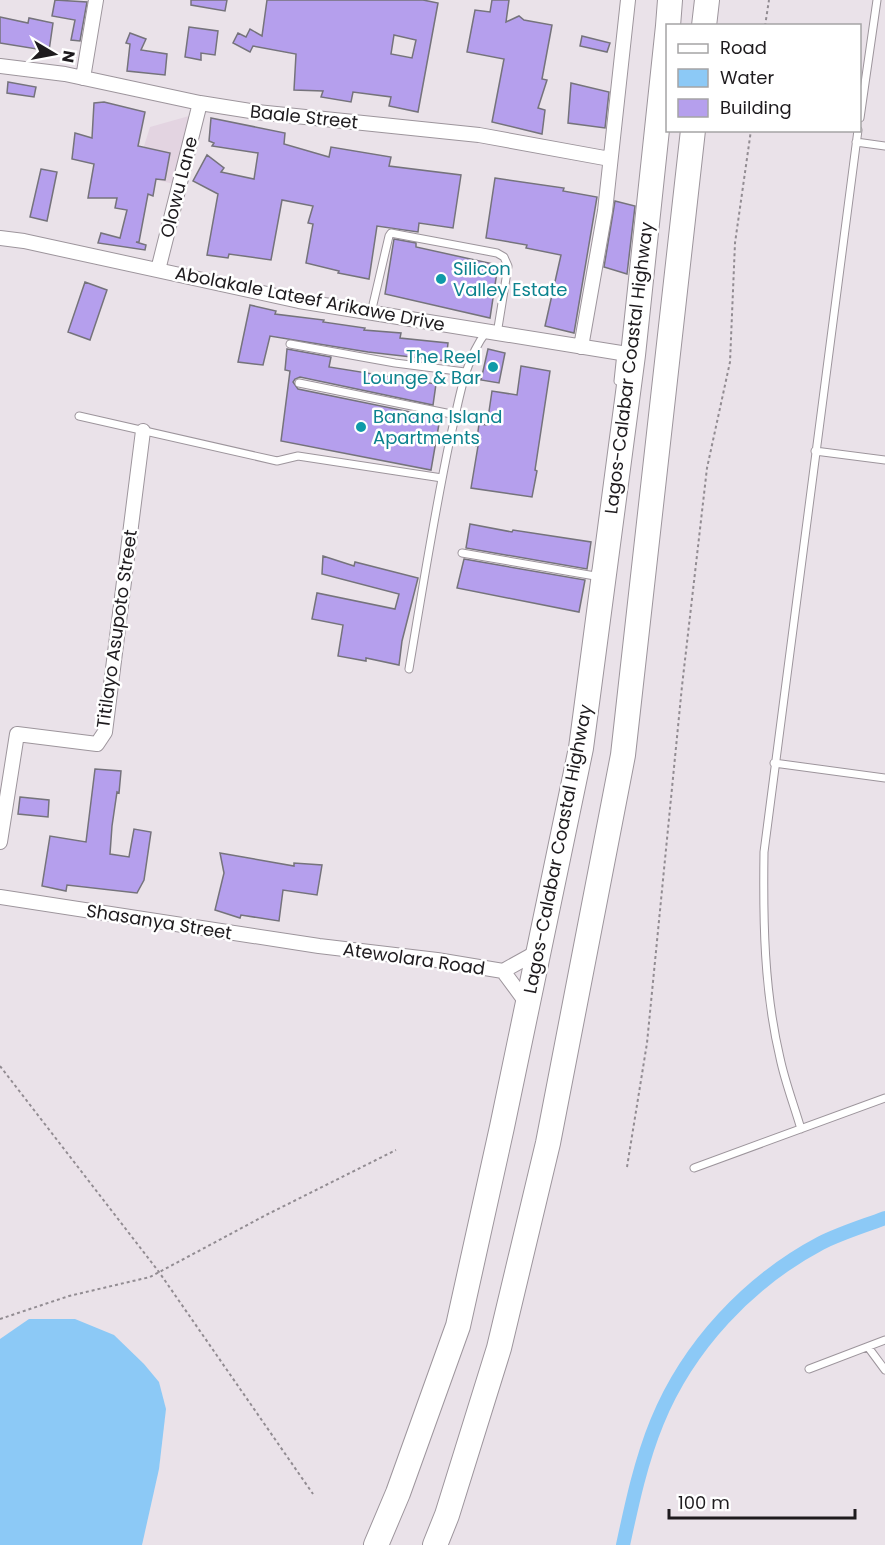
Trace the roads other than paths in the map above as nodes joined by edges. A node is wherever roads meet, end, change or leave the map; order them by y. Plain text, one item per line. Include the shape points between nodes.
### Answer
1 (96, 0) edge
2 (628, 0) edge
3 (670, 0) edge
4 (707, 0) edge
5 (877, 0) edge
6 (668, 24) edge
7 (704, 24) edge
8 (666, 45) edge
9 (0, 66) edge
10 (84, 78) junction
11 (200, 103) junction
12 (861, 110) edge
13 (693, 132) edge
14 (858, 132) edge
15 (856, 142) junction
16 (885, 146) edge
17 (610, 159) junction
18 (0, 238) edge
19 (158, 270) junction
20 (371, 313) junction
21 (491, 333) junction
22 (290, 344) dead end
23 (581, 347) junction
24 (621, 354) joint
25 (465, 372) junction
26 (299, 383) dead end
27 (617, 389) dead end
28 (456, 415) junction
29 (79, 416) dead end
30 (143, 431) junction
31 (815, 451) junction
32 (885, 460) edge
33 (442, 478) junction
34 (462, 553) dead end
35 (597, 564) dead end
36 (409, 669) dead end
37 (774, 763) junction
38 (885, 778) edge
39 (0, 842) edge
40 (0, 897) edge
41 (319, 946) joint
42 (539, 951) junction
43 (503, 971) junction
44 (528, 1005) junction
45 (885, 1098) edge
46 (801, 1129) junction
47 (694, 1168) dead end
48 (885, 1340) edge
49 (868, 1347) junction
50 (809, 1369) dead end
51 (885, 1370) edge
52 (376, 1545) edge
53 (435, 1545) edge

1 - 10 street
2 - 17 street
3 - 6 highway, Lagos-Calabar Coastal Highway
4 - 7 highway
5 - 12 lane
8 - 42 highway, Lagos-Calabar Coastal Highway via 633,355 583,736
9 - 10 street, Baale Street
10 - 11 street, Baale Street
11 - 17 street, Baale Street via 478,135
11 - 19 street, Olowu Lane
13 - 53 highway, Lagos-Calabar Coastal Highway via 623,755 548,1143 499,1348
14 - 15 lane
15 - 16 lane
15 - 31 lane
17 - 23 street
18 - 19 street, Abolakale Lateef Arikawe Drive
19 - 20 street, Abolakale Lateef Arikawe Drive
20 - 21 street, Abolakale Lateef Arikawe Drive
20 - 21 lane via 391,233 497,253 504,258 508,266
21 - 23 street, Abolakale Lateef Arikawe Drive
21 - 25 lane via 474,348
22 - 25 lane
23 - 24 street, Abolakale Lateef Arikawe Drive
24 - 27 lane
25 - 28 lane
26 - 28 lane
28 - 33 lane
29 - 30 lane
30 - 33 lane via 277,461 298,456
30 - 39 street, Titilayo Asupoto Street via 105,732 97,744 17,735
31 - 32 lane
31 - 37 lane
33 - 36 lane
34 - 35 lane via 595,576
37 - 38 lane
37 - 46 lane via 764,852 764,936 780,1059
40 - 41 street, Shasanya Street
41 - 43 street, Atewolara Road
42 - 43 street
42 - 44 highway, Lagos-Calabar Coastal Highway
43 - 44 street, Atewolara Road
44 - 52 highway, Lagos-Calabar Coastal Highway via 458,1326
45 - 46 lane
46 - 47 lane
48 - 49 lane
49 - 50 lane
49 - 51 lane

